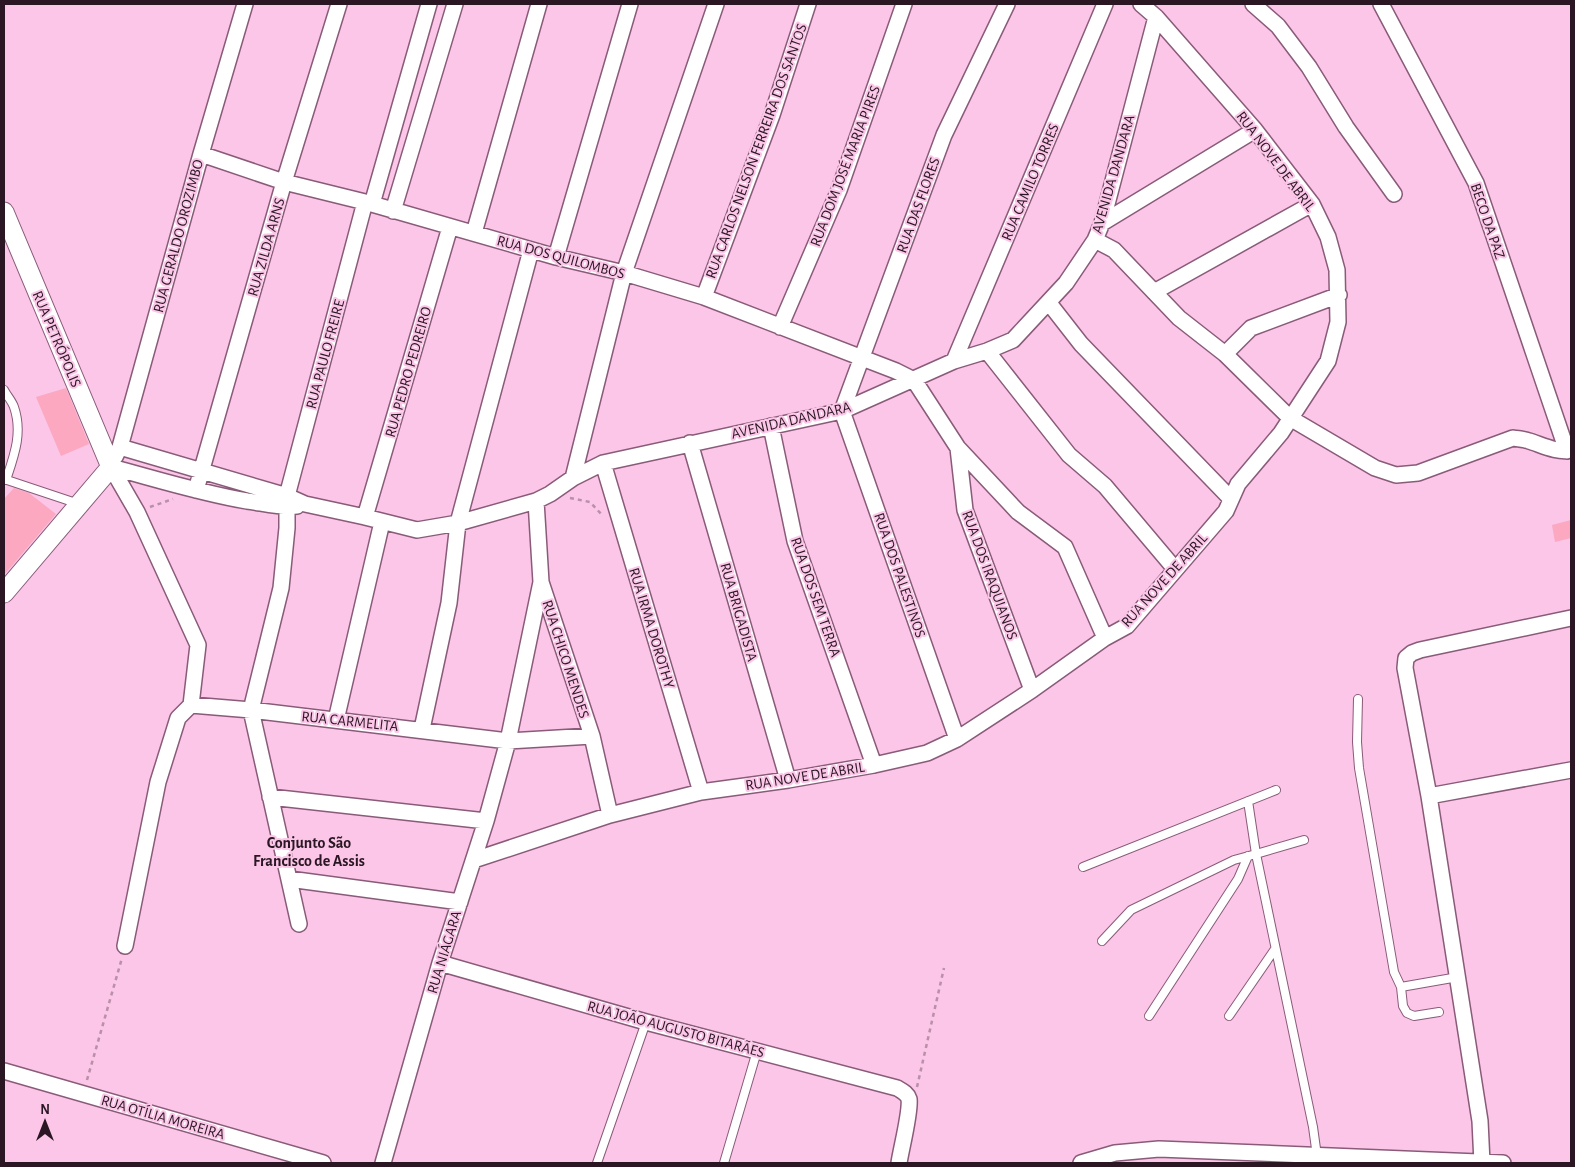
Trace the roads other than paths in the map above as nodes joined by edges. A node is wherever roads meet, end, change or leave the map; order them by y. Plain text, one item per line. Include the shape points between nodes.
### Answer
1 (245, 4) edge
2 (339, 4) edge
3 (429, 4) edge
4 (455, 4) edge
5 (539, 4) edge
6 (630, 4) edge
7 (716, 4) edge
8 (808, 4) edge
9 (904, 4) edge
10 (1007, 4) edge
11 (1105, 4) edge
12 (1141, 4) edge
13 (1253, 4) edge
14 (1381, 4) edge
15 (1156, 17) junction
16 (410, 66) junction
17 (434, 74) junction
18 (1255, 130) junction
19 (201, 154) junction
20 (284, 182) junction
21 (1394, 194) dead end
22 (369, 203) junction
23 (1312, 204) junction
24 (393, 211) junction
25 (4, 212) edge
26 (1102, 224) junction
27 (450, 227) junction
28 (474, 233) junction
29 (1094, 240) junction
30 (531, 250) junction
31 (556, 257) junction
32 (624, 273) junction
33 (1154, 292) junction
34 (1338, 295) junction
35 (704, 298) junction
36 (1049, 303) junction
37 (780, 327) junction
38 (987, 351) junction
39 (1225, 354) junction
40 (861, 358) junction
41 (954, 361) junction
42 (914, 380) junction
43 (4, 390) edge
44 (842, 411) junction
45 (1290, 418) junction
46 (771, 426) junction
47 (690, 443) junction
48 (120, 447) junction
49 (958, 448) junction
50 (1569, 450) edge
51 (603, 463) junction
52 (110, 467) junction
53 (201, 471) junction
54 (573, 478) junction
55 (5, 480) edge
56 (196, 490) junction
57 (1231, 500) junction
58 (287, 501) junction
59 (536, 501) junction
60 (80, 504) junction
61 (365, 517) junction
62 (382, 522) junction
63 (458, 523) junction
64 (1175, 569) junction
65 (541, 582) junction
66 (4, 594) edge
67 (1571, 618) edge
68 (1105, 638) junction
69 (1032, 690) junction
70 (1358, 699) dead end
71 (191, 705) junction
72 (251, 710) junction
73 (336, 720) junction
74 (422, 729) junction
75 (592, 736) junction
76 (957, 739) junction
77 (508, 741) junction
78 (874, 765) junction
79 (1571, 770) edge
80 (788, 780) junction
81 (1276, 790) dead end
82 (701, 792) junction
83 (1429, 796) junction
84 (270, 797) junction
85 (1248, 801) junction
86 (610, 815) junction
87 (486, 821) junction
88 (1304, 840) dead end
89 (1252, 855) junction
90 (474, 860) junction
91 (1083, 867) dead end
92 (289, 879) junction
93 (460, 902) junction
94 (299, 924) dead end
95 (1102, 941) dead end
96 (125, 946) road end
97 (1275, 948) junction
98 (440, 963) junction
99 (1458, 977) junction
100 (1401, 987) junction
101 (1440, 1012) dead end
102 (1149, 1016) dead end
103 (1229, 1016) dead end
104 (646, 1022) junction
105 (757, 1051) junction
106 (4, 1071) edge
107 (1317, 1156) junction
108 (323, 1163) edge
109 (382, 1163) edge
110 (598, 1163) edge
111 (724, 1163) edge
112 (899, 1163) edge
113 (1081, 1163) edge
114 (1482, 1163) edge
115 (1503, 1163) edge

1 - 19 street, RUA GERALDO OROZIMBO
2 - 20 street, RUA ZILDA ARNS
3 - 16 street, RUA PAULO FREIRE
4 - 17 street
5 - 28 street
6 - 31 street
7 - 32 street
8 - 35 street, RUA CARLOS NELSON FERREIRA DOS SANTOS via 772,115
9 - 37 street, RUA DOM JOSÉ MARIA PIRES via 839,190
10 - 40 street, RUA DAS FLORES via 944,135
11 - 41 street, RUA CAMILO TORRES
12 - 15 street, RUA NOVE DE ABRIL
13 - 21 street via 1278,26 1309,67 1346,128
14 - 50 street, BECO DA PAZ via 1476,183
15 - 18 street, RUA NOVE DE ABRIL
15 - 26 street, AVENIDA DANDARA
16 - 17 street
16 - 22 street, RUA PAULO FREIRE
17 - 24 street
18 - 23 street, RUA NOVE DE ABRIL
18 - 26 street
19 - 20 street, RUA DOS QUILOMBOS
19 - 48 street, RUA GERALDO OROZIMBO
20 - 22 street, RUA DOS QUILOMBOS
20 - 53 street, RUA ZILDA ARNS
22 - 24 street, RUA DOS QUILOMBOS
22 - 58 street, RUA PAULO FREIRE
23 - 33 street
23 - 34 street, RUA NOVE DE ABRIL via 1328,237 1337,270
24 - 27 street, RUA DOS QUILOMBOS
25 - 52 street, RUA PETRÓPOLIS
26 - 29 street, AVENIDA DANDARA
27 - 28 street, RUA DOS QUILOMBOS
27 - 61 street, RUA PEDRO PEDREIRO
28 - 30 street, RUA DOS QUILOMBOS
29 - 33 street via 1114,250
29 - 36 street, AVENIDA DANDARA
30 - 31 street, RUA DOS QUILOMBOS
30 - 63 street
31 - 32 street, RUA DOS QUILOMBOS
32 - 35 street, RUA DOS QUILOMBOS
32 - 54 street
33 - 39 street via 1179,318
34 - 39 street via 1251,328
34 - 45 street, RUA NOVE DE ABRIL via 1338,322 1328,361
35 - 37 street, RUA DOS QUILOMBOS
36 - 38 street, AVENIDA DANDARA via 1013,340
36 - 57 street via 1081,344
37 - 40 street, RUA DOS QUILOMBOS
38 - 41 street, AVENIDA DANDARA
38 - 64 street via 1068,455 1106,486
39 - 45 street
40 - 42 street, RUA DOS QUILOMBOS
40 - 44 street, RUA DAS FLORES
41 - 42 street, AVENIDA DANDARA
42 - 44 street, AVENIDA DANDARA
42 - 49 street, RUA DOS IRAQUIANOS
43 - 55 lane via 14,406 18,430 16,450
44 - 46 street, AVENIDA DANDARA
44 - 76 street, RUA DOS PALESTINOS
45 - 50 street via 1375,468 1396,475 1418,473 1513,438 1547,448
45 - 57 street, RUA NOVE DE ABRIL via 1238,484
46 - 47 street, AVENIDA DANDARA
46 - 78 street, RUA DOS SEM TERRA via 795,541
47 - 51 street, AVENIDA DANDARA
47 - 80 street, RUA BRIGADISTA
48 - 52 street, RUA GERALDO OROZIMBO
48 - 53 street, AVENIDA DANDARA
49 - 68 street via 1018,512 1065,547
49 - 69 street, RUA DOS IRAQUIANOS via 965,510
51 - 54 street, AVENIDA DANDARA
51 - 82 street, RUA IRMA DOROTHY
52 - 56 street, AVENIDA DANDARA
52 - 60 street
52 - 71 street via 137,512 198,645
53 - 56 street, RUA ZILDA ARNS
53 - 58 street, AVENIDA DANDARA
54 - 59 street, AVENIDA DANDARA
55 - 60 lane
56 - 58 street, AVENIDA DANDARA via 228,497
57 - 64 street, RUA NOVE DE ABRIL via 1226,511
58 - 61 street, AVENIDA DANDARA
58 - 72 street, RUA PAULO FREIRE via 281,588
59 - 63 street, AVENIDA DANDARA
59 - 65 street, RUA CHICO MENDES
60 - 66 street
61 - 62 street, AVENIDA DANDARA
62 - 63 street, AVENIDA DANDARA via 417,530
62 - 73 street
63 - 74 street via 449,603
64 - 68 street, RUA NOVE DE ABRIL via 1126,626
65 - 75 street, RUA CHICO MENDES
65 - 77 street, RUA NIÁGARA
67 - 83 street via 1420,650 1406,658 1405,668
68 - 69 street, RUA NOVE DE ABRIL
69 - 76 street, RUA NOVE DE ABRIL
70 - 100 lane via 1359,768 1394,972
71 - 72 street, RUA CARMELITA
71 - 96 street via 178,718 158,782
72 - 73 street, RUA CARMELITA
72 - 84 street
73 - 74 street, RUA CARMELITA
74 - 77 street, RUA CARMELITA
75 - 77 street, RUA CARMELITA
75 - 86 street, RUA CHICO MENDES
76 - 78 street, RUA NOVE DE ABRIL via 927,753
77 - 87 street, RUA NIÁGARA
78 - 80 street, RUA NOVE DE ABRIL
79 - 83 street
80 - 82 street, RUA NOVE DE ABRIL
81 - 85 lane
82 - 86 street, RUA NOVE DE ABRIL
83 - 99 street
84 - 87 street
84 - 92 street
85 - 89 lane
85 - 91 lane
86 - 90 street, RUA NOVE DE ABRIL
87 - 90 street, RUA NIÁGARA
88 - 89 lane
89 - 95 lane via 1226,864 1131,910
89 - 97 lane
89 - 102 lane
90 - 93 street, RUA NIÁGARA
92 - 93 street
92 - 94 street
93 - 98 street, RUA NIÁGARA
97 - 103 lane
97 - 107 lane
98 - 104 street, RUA JOÃO AUGUSTO BITARÃES
98 - 109 street, RUA NIÁGARA
99 - 100 lane
99 - 114 street via 1480,1121
100 - 101 lane via 1407,1013 1414,1016
104 - 105 street, RUA JOÃO AUGUSTO BITARÃES
104 - 110 lane
105 - 111 lane
105 - 112 street, RUA JOÃO AUGUSTO BITARÃES via 904,1092 909,1097
106 - 108 street, RUA OTÍLIA MOREIRA
107 - 113 street via 1159,1149 1114,1153
107 - 114 street
114 - 115 street

